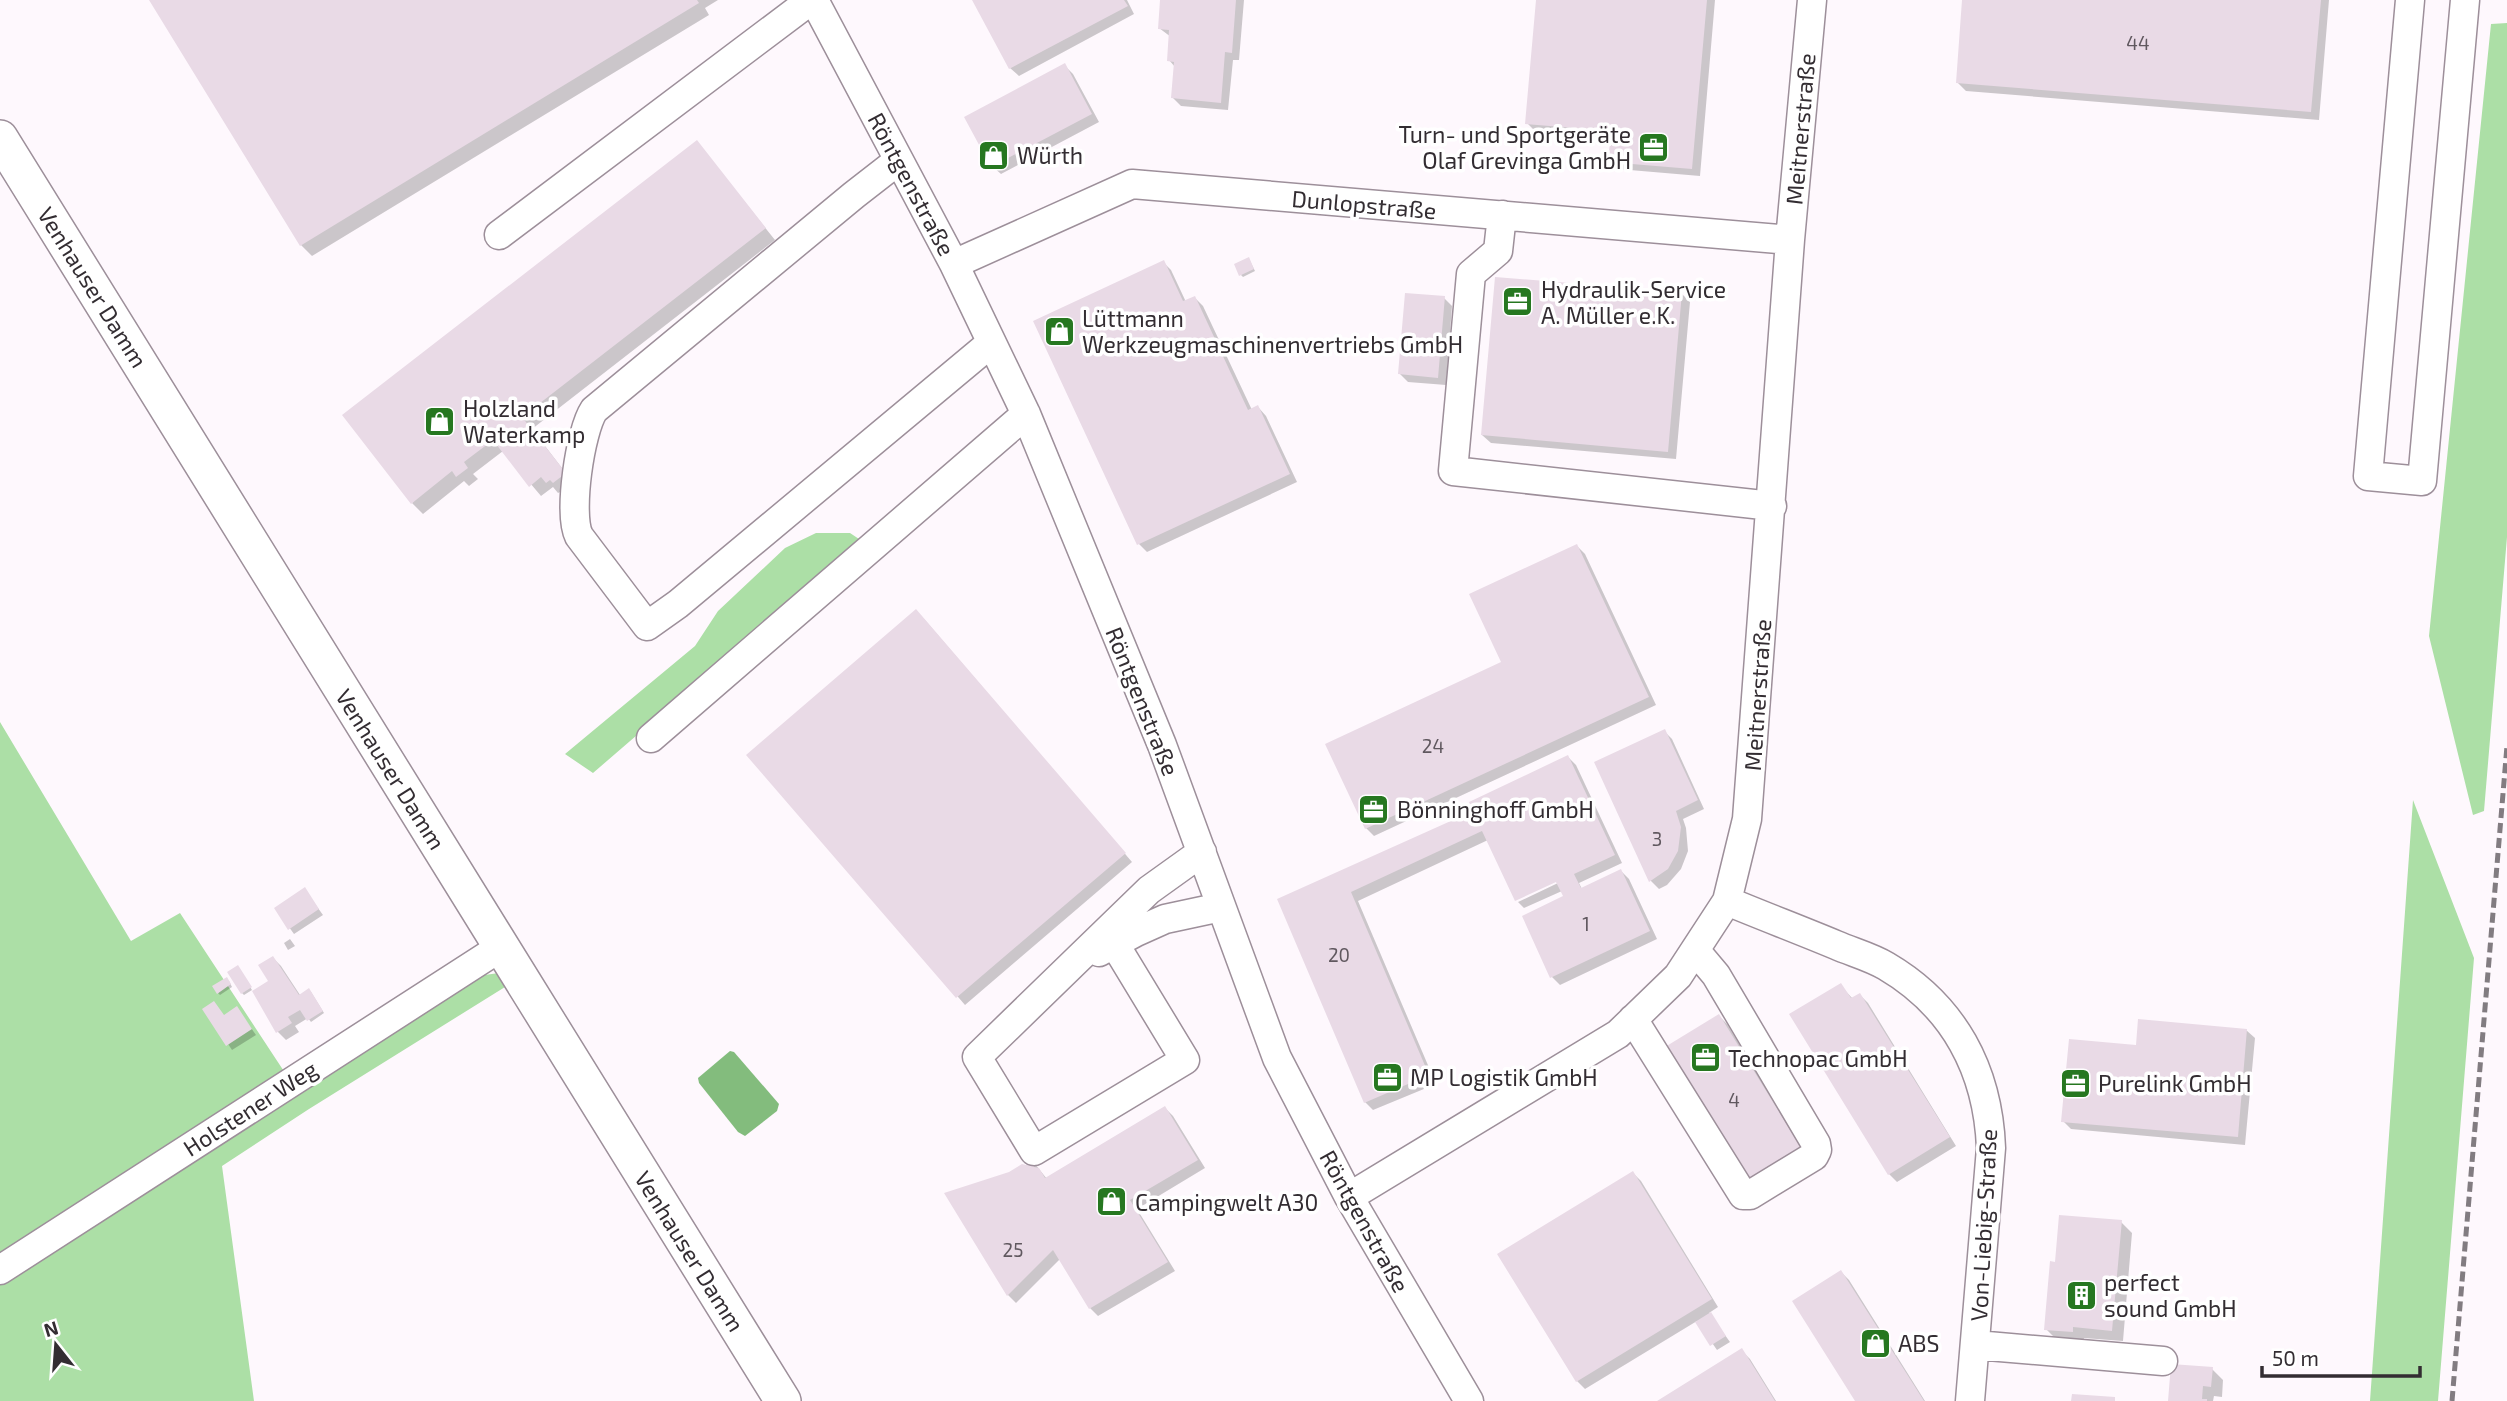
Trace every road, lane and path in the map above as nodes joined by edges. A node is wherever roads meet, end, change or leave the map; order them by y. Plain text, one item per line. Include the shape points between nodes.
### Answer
1 (813, 0) edge
2 (1812, 0) edge
3 (2410, 0) edge
4 (2465, 0) edge
5 (0, 138) edge
6 (900, 160) junction
7 (1502, 215) junction
8 (499, 235) dead end
9 (1790, 240) junction
10 (954, 264) junction
11 (991, 343) junction
12 (1026, 414) junction
13 (1772, 506) junction
14 (651, 738) dead end
15 (1202, 852) junction
16 (1727, 901) junction
17 (1221, 907) junction
18 (1115, 943) junction
19 (501, 947) junction
20 (1695, 950) junction
21 (1058, 977) junction
22 (1633, 1020) junction
23 (1349, 1197) junction
24 (0, 1270) edge
25 (1976, 1345) junction
26 (2163, 1360) dead end
27 (783, 1401) edge
28 (1469, 1401) edge
29 (1970, 1401) edge

1 - 6 street, Röntgenstraße
1 - 8 street
2 - 9 street, Meitnerstraße
3 - 4 street via 2368,477 2422,481
5 - 19 main road, Venhauser Damm
6 - 10 street, Röntgenstraße
6 - 11 street via 594,410 583,435 574,521 579,536 647,626
7 - 9 street, Dunlopstraße
7 - 10 street, Dunlopstraße via 1132,184
7 - 13 street via 1498,251 1471,274 1453,471
9 - 13 street, Meitnerstraße
10 - 11 street, Röntgenstraße
11 - 12 street, Röntgenstraße
12 - 14 street
12 - 15 street, Röntgenstraße
13 - 16 street, Meitnerstraße via 1747,819
15 - 17 street, Röntgenstraße
15 - 21 street via 1149,890
16 - 20 street, Meitnerstraße
16 - 25 street, Von-Liebig-Straße via 1885,965 1949,1018 1972,1057 1990,1122 1991,1148
17 - 18 street via 1165,919
17 - 23 street, Röntgenstraße via 1277,1058
18 - 21 street
18 - 21 street via 1185,1060 1034,1151 977,1057
19 - 24 street, Holstener Weg
19 - 27 main road, Venhauser Damm
20 - 22 street, Meitnerstraße via 1678,976
20 - 22 street via 1716,975 1779,1077 1816,1143 1814,1156 1743,1195
22 - 23 street, Meitnerstraße via 1618,1034
23 - 28 street, Röntgenstraße
25 - 26 street
25 - 29 street, Von-Liebig-Straße

